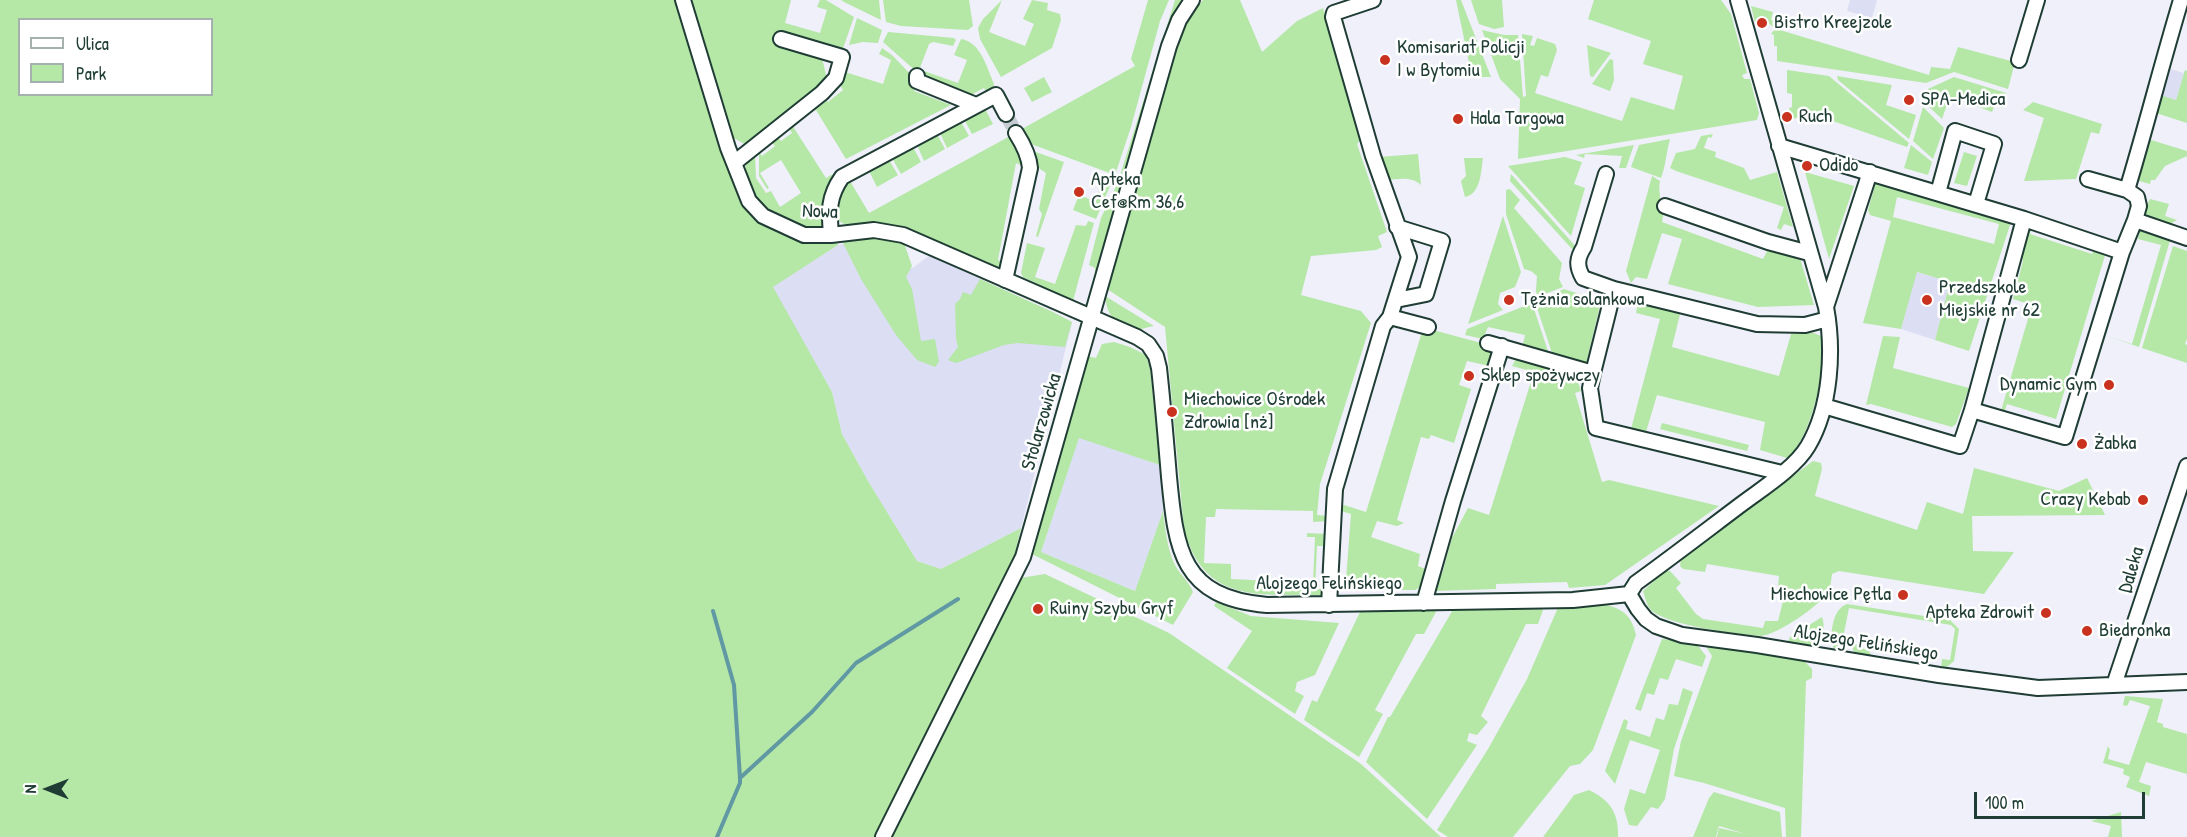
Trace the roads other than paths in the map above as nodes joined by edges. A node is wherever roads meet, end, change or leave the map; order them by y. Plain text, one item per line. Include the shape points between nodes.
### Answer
1 (683, 0) edge
2 (1192, 0) edge
3 (1373, 0) edge
4 (1738, 0) edge
5 (2037, 0) edge
6 (2181, 0) edge
7 (781, 39) dead end
8 (2019, 60) dead end
9 (917, 76) dead end
10 (976, 105) junction
11 (1006, 114) tunnel mouth
12 (1016, 134) tunnel mouth
13 (1779, 146) junction
14 (735, 163) junction
15 (1870, 172) junction
16 (1606, 174) dead end
17 (2088, 179) dead end
18 (2127, 190) junction
19 (1938, 193) junction
20 (1976, 204) junction
21 (1665, 206) dead end
22 (2024, 219) junction
23 (2135, 220) junction
24 (1397, 226) junction
25 (831, 235) junction
26 (2187, 238) edge
27 (2122, 252) junction
28 (1809, 254) junction
29 (1005, 280) junction
30 (1614, 289) junction
31 (1396, 300) junction
32 (1827, 313) junction
33 (1390, 317) junction
34 (1093, 318) junction
35 (1428, 327) dead end
36 (1593, 373) junction
37 (1824, 406) junction
38 (1972, 410) junction
39 (2187, 466) edge
40 (1782, 473) junction
41 (1629, 594) junction
42 (1424, 603) junction
43 (1329, 605) junction
44 (2187, 682) edge
45 (2114, 685) junction
46 (883, 837) edge

1 - 14 street, Nowa
2 - 34 street, Stolarzowicka via 1169,46
3 - 24 street via 1334,13 1333,17 1372,156
4 - 13 street
5 - 8 street
6 - 18 street
7 - 14 street via 842,57 836,78
9 - 10 street via 917,81
10 - 11 street via 996,95
10 - 25 street via 842,177 832,191
12 - 29 street via 1024,145 1030,168
13 - 15 street
13 - 28 street
14 - 25 street, Nowa via 750,201 763,216 804,235
15 - 19 street
15 - 32 street
16 - 30 street via 1579,254 1578,269 1583,278
17 - 18 street
18 - 23 street via 2137,197
19 - 20 street
19 - 20 street via 1955,130 1994,144
20 - 22 street
21 - 28 street
22 - 27 street
22 - 38 street
23 - 26 street
23 - 27 street
24 - 31 street via 1409,256
24 - 31 street via 1442,241 1426,294
25 - 29 street, Nowa via 874,230 903,235
27 - 38 street via 2065,437
28 - 32 street
29 - 34 street, Nowa
30 - 32 street via 1757,324 1805,325
30 - 36 street
31 - 33 street
32 - 37 street via 1830,369
33 - 35 street
33 - 43 street via 1383,326 1335,489
34 - 43 street, Alojzego Felińskiego via 1148,344 1156,356 1174,527 1185,562 1194,574 1214,591 1247,603
34 - 46 street, Stolarzowicka via 1023,557
36 - 40 street via 1590,388 1596,428
36 - 42 street via 1495,344
37 - 38 street via 1960,446
37 - 40 street via 1809,446
39 - 45 street, Daleka
40 - 41 street via 1636,583
41 - 42 street, Alojzego Felińskiego via 1573,600
41 - 45 street, Alojzego Felińskiego via 1656,626 1682,635 2038,688
42 - 43 street, Alojzego Felińskiego
44 - 45 street, Alojzego Felińskiego

